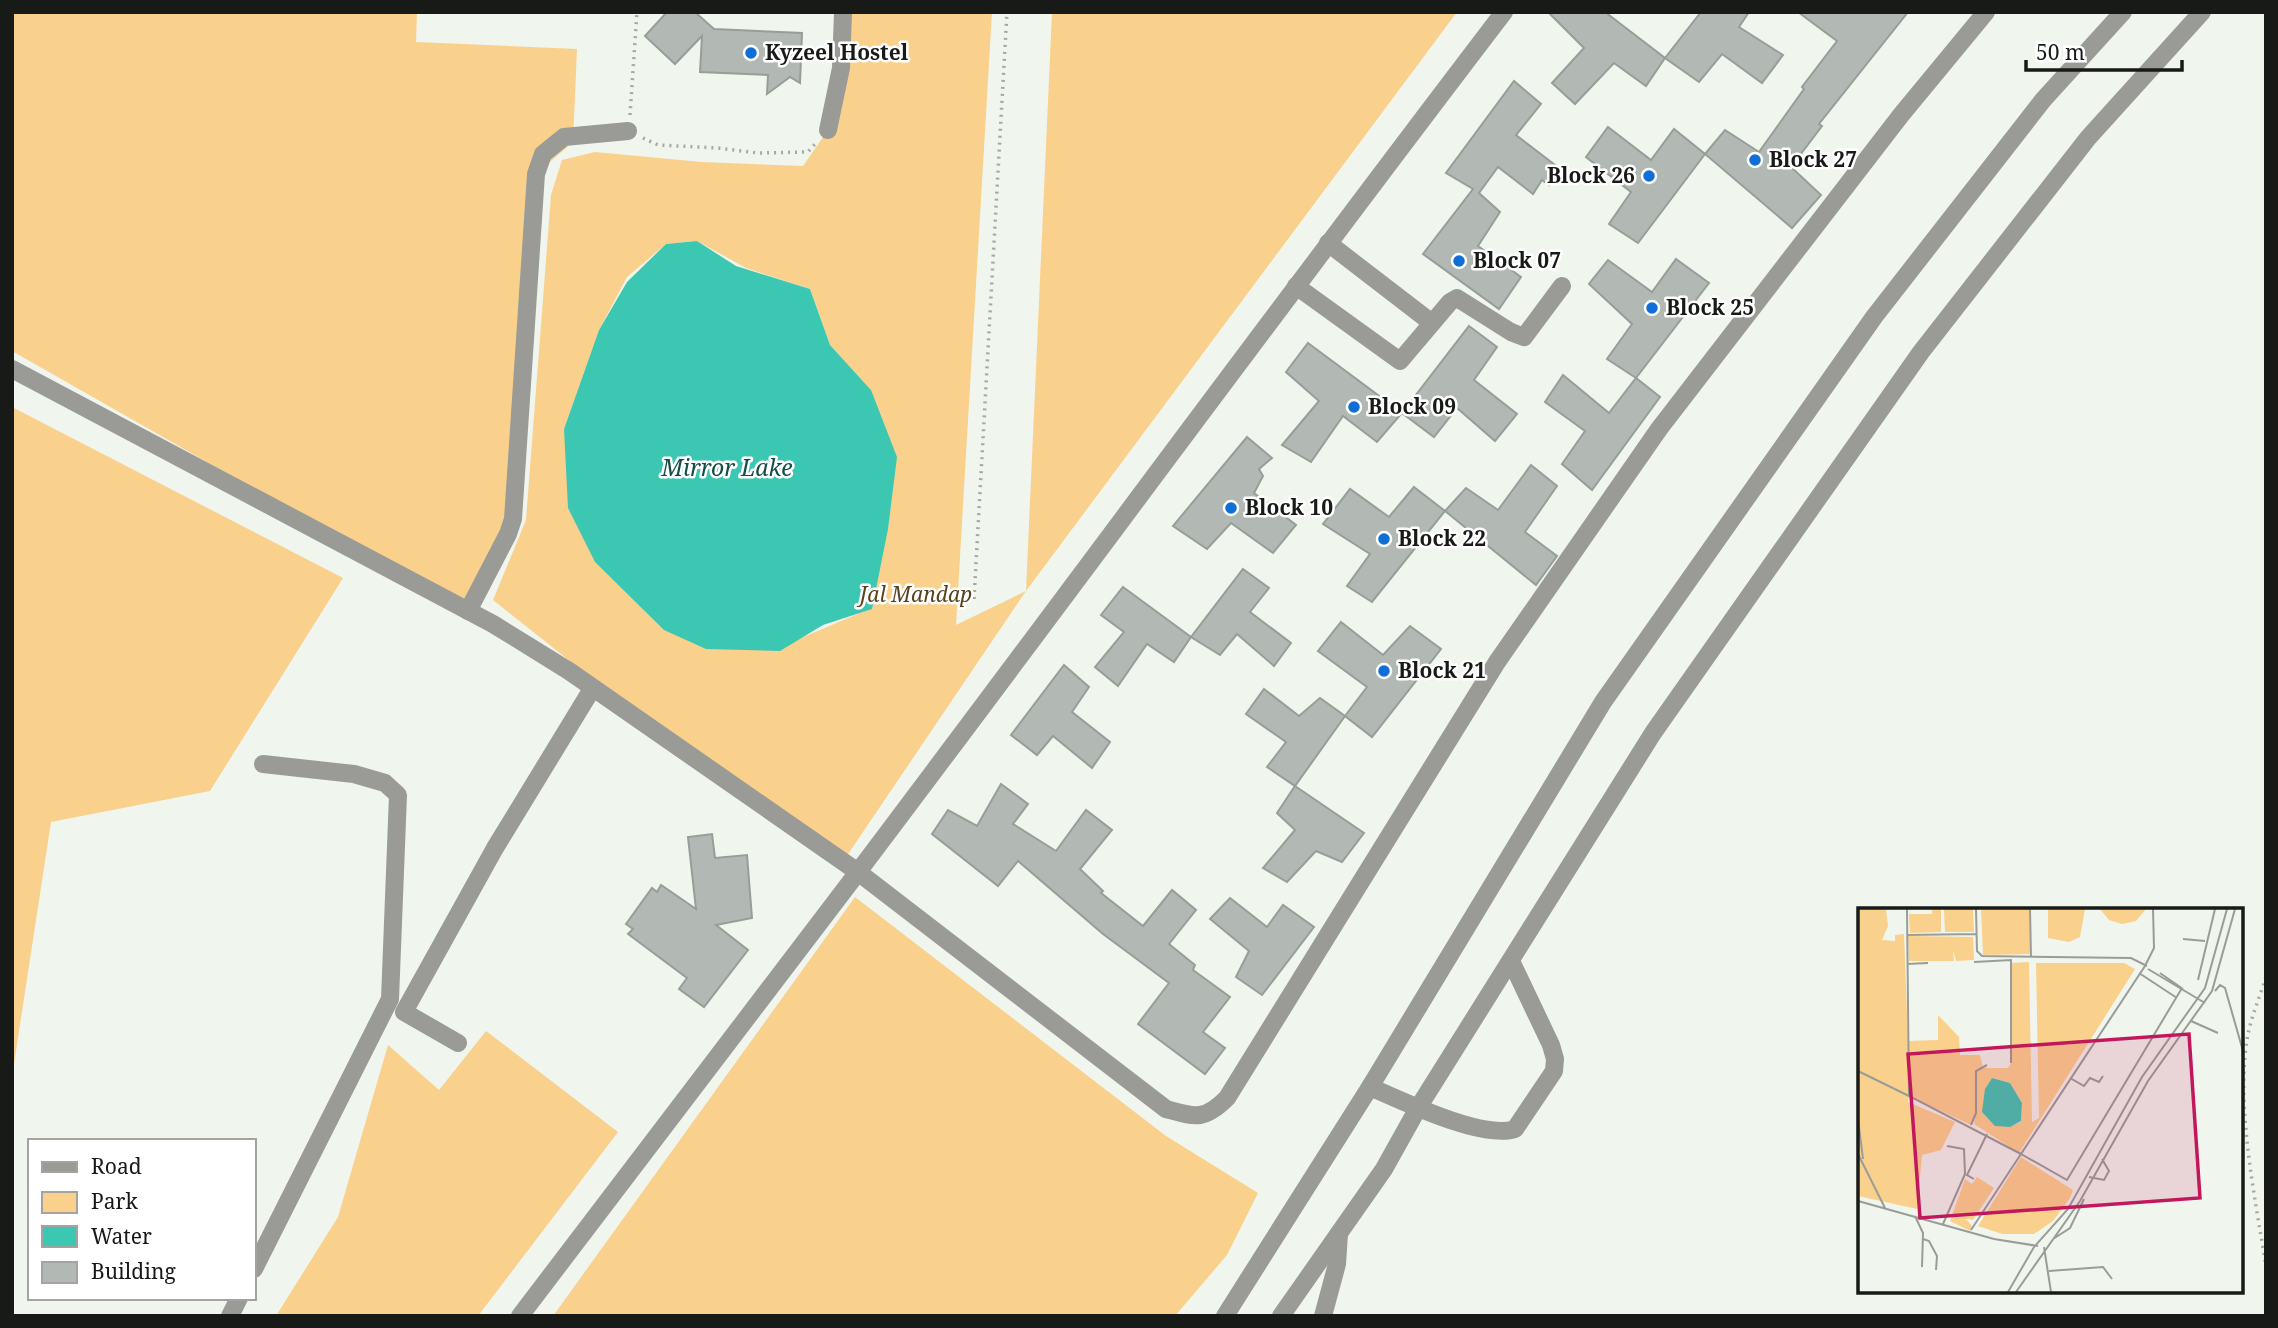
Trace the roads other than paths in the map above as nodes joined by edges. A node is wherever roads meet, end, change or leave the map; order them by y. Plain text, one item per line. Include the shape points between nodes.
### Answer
1 (844, 12) edge
2 (1504, 12) edge
3 (1986, 12) edge
4 (2123, 12) edge
5 (2202, 12) edge
6 (828, 130) road end
7 (628, 131) road end
8 (1328, 243) junction
9 (1296, 286) junction
10 (1562, 286) dead end
11 (1432, 323) junction
12 (12, 369) edge
13 (468, 611) junction
14 (592, 689) junction
15 (262, 764) dead end
16 (858, 872) junction
17 (1511, 961) junction
18 (458, 1043) dead end
19 (1370, 1087) junction
20 (1418, 1108) junction
21 (1339, 1234) junction
22 (256, 1265) edge
23 (238, 1300) edge
24 (230, 1316) edge
25 (520, 1316) edge
26 (1225, 1316) edge
27 (1282, 1316) edge
28 (1323, 1316) edge

1 - 6 street via 841,68
2 - 8 street
3 - 16 street via 1659,429 1497,662 1227,1098 1213,1111 1193,1117 1166,1109
4 - 19 street via 2043,100 1971,190 1729,521 1603,702
5 - 17 street via 2088,138 1921,352 1653,733
7 - 13 street via 564,137 543,154 539,164 513,519
8 - 9 street
8 - 11 street
9 - 11 street via 1400,361
9 - 16 street
10 - 11 street via 1524,337 1457,298
12 - 13 street
13 - 14 street
14 - 16 street
14 - 18 street via 495,848 404,1012
15 - 22 street via 354,774 385,783 398,795 390,999
16 - 25 street
17 - 20 street
17 - 20 street via 1551,1045 1554,1071 1515,1129 1506,1132 1488,1131
19 - 20 street
19 - 26 street
20 - 21 street via 1384,1169
21 - 27 street
21 - 28 street via 1338,1264
23 - 24 street

